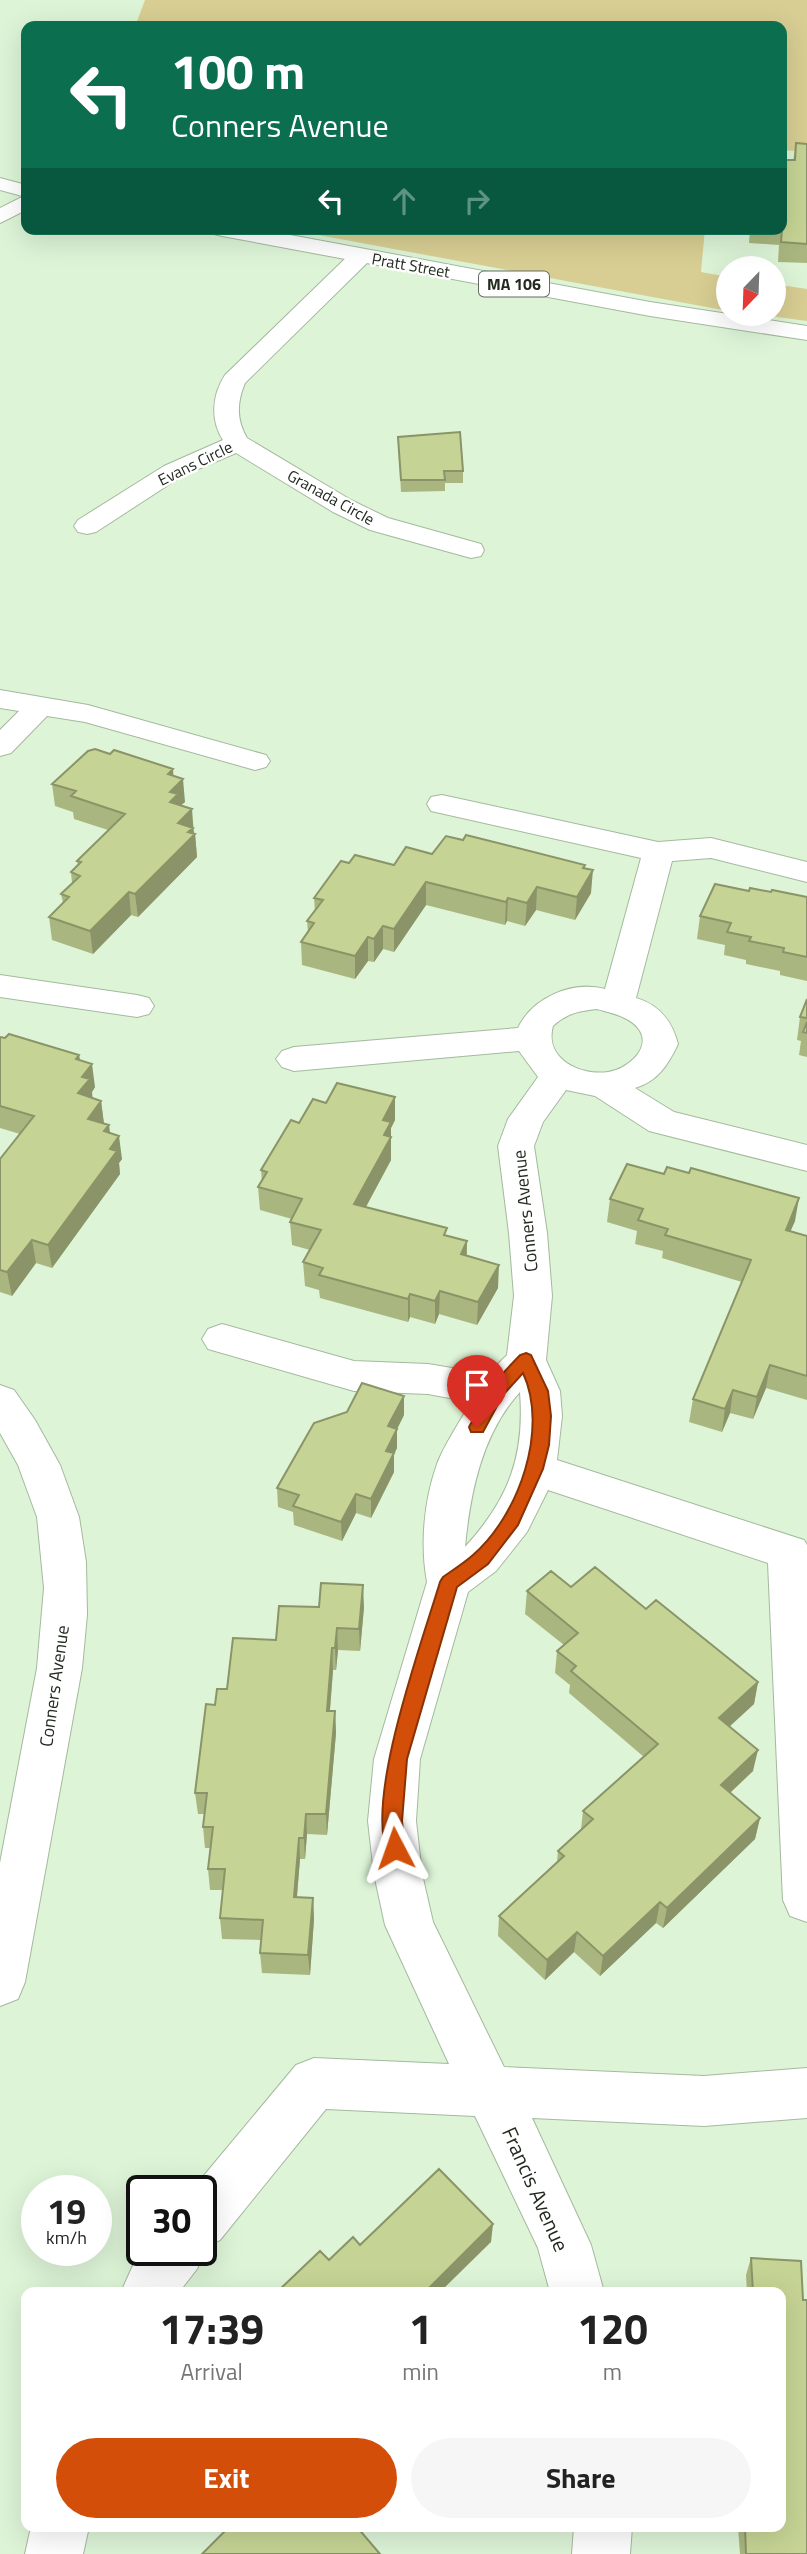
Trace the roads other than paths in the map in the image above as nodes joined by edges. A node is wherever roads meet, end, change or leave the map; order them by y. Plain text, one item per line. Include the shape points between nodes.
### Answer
1 (0, 184) edge
2 (21, 190) edge
3 (21, 204) edge
4 (0, 217) edge
5 (253, 235) edge
6 (361, 256) junction
7 (807, 333) edge
8 (238, 443) junction
9 (87, 526) dead end
10 (471, 550) dead end
11 (0, 699) edge
12 (40, 706) junction
13 (0, 747) edge
14 (255, 761) dead end
15 (442, 804) dead end
16 (658, 852) junction
17 (807, 872) edge
18 (0, 986) edge
19 (618, 1002) junction
20 (137, 1006) dead end
21 (531, 1038) junction
22 (294, 1059) dead end
23 (559, 1075) junction
24 (603, 1084) junction
25 (807, 1158) edge
26 (222, 1339) dead end
27 (526, 1360) junction
28 (497, 1391) junction
29 (0, 1401) edge
30 (534, 1469) junction
31 (449, 1582) junction
32 (807, 1900) edge
33 (0, 1982) edge
34 (488, 2089) junction
35 (807, 2093) edge
36 (217, 2201) edge
37 (165, 2266) edge
38 (150, 2287) edge
39 (576, 2287) edge
40 (59, 2532) edge
41 (603, 2532) edge
42 (54, 2554) edge
43 (601, 2554) edge

1 - 2 street
3 - 4 street
5 - 6 street, Pratt Street / MA 106
6 - 7 street, Pratt Street / MA 106
6 - 8 street, Evans Circle via 234,380 225,414 228,430
8 - 9 street, Evans Circle via 173,471
8 - 10 street, Granada Circle via 379,524
11 - 12 street
12 - 13 street
12 - 14 street via 88,714
15 - 16 street
16 - 17 street via 711,848
16 - 19 street
18 - 20 street
19 - 21 street via 598,998 559,1005 544,1013
19 - 24 street via 646,1016 661,1037 661,1048 648,1069
21 - 22 street
21 - 23 street via 544,1064
23 - 24 street
23 - 27 street, Conners Avenue via 526,1119 516,1146 533,1296
24 - 25 street via 662,1122
26 - 28 street via 354,1376 428,1379
27 - 28 street
27 - 30 street via 540,1391 542,1416
28 - 31 street via 458,1464 443,1552
29 - 33 street, Conners Avenue via 18,1424 47,1482 62,1535 65,1588 64,1650
30 - 31 street via 512,1520 481,1559
30 - 32 street via 789,1552
31 - 34 street via 397,1759 392,1821 409,1925
34 - 35 street via 704,2101
34 - 36 street via 314,2082
34 - 39 street, Francis Avenue via 564,2245
37 - 38 street
40 - 42 street
41 - 43 street

